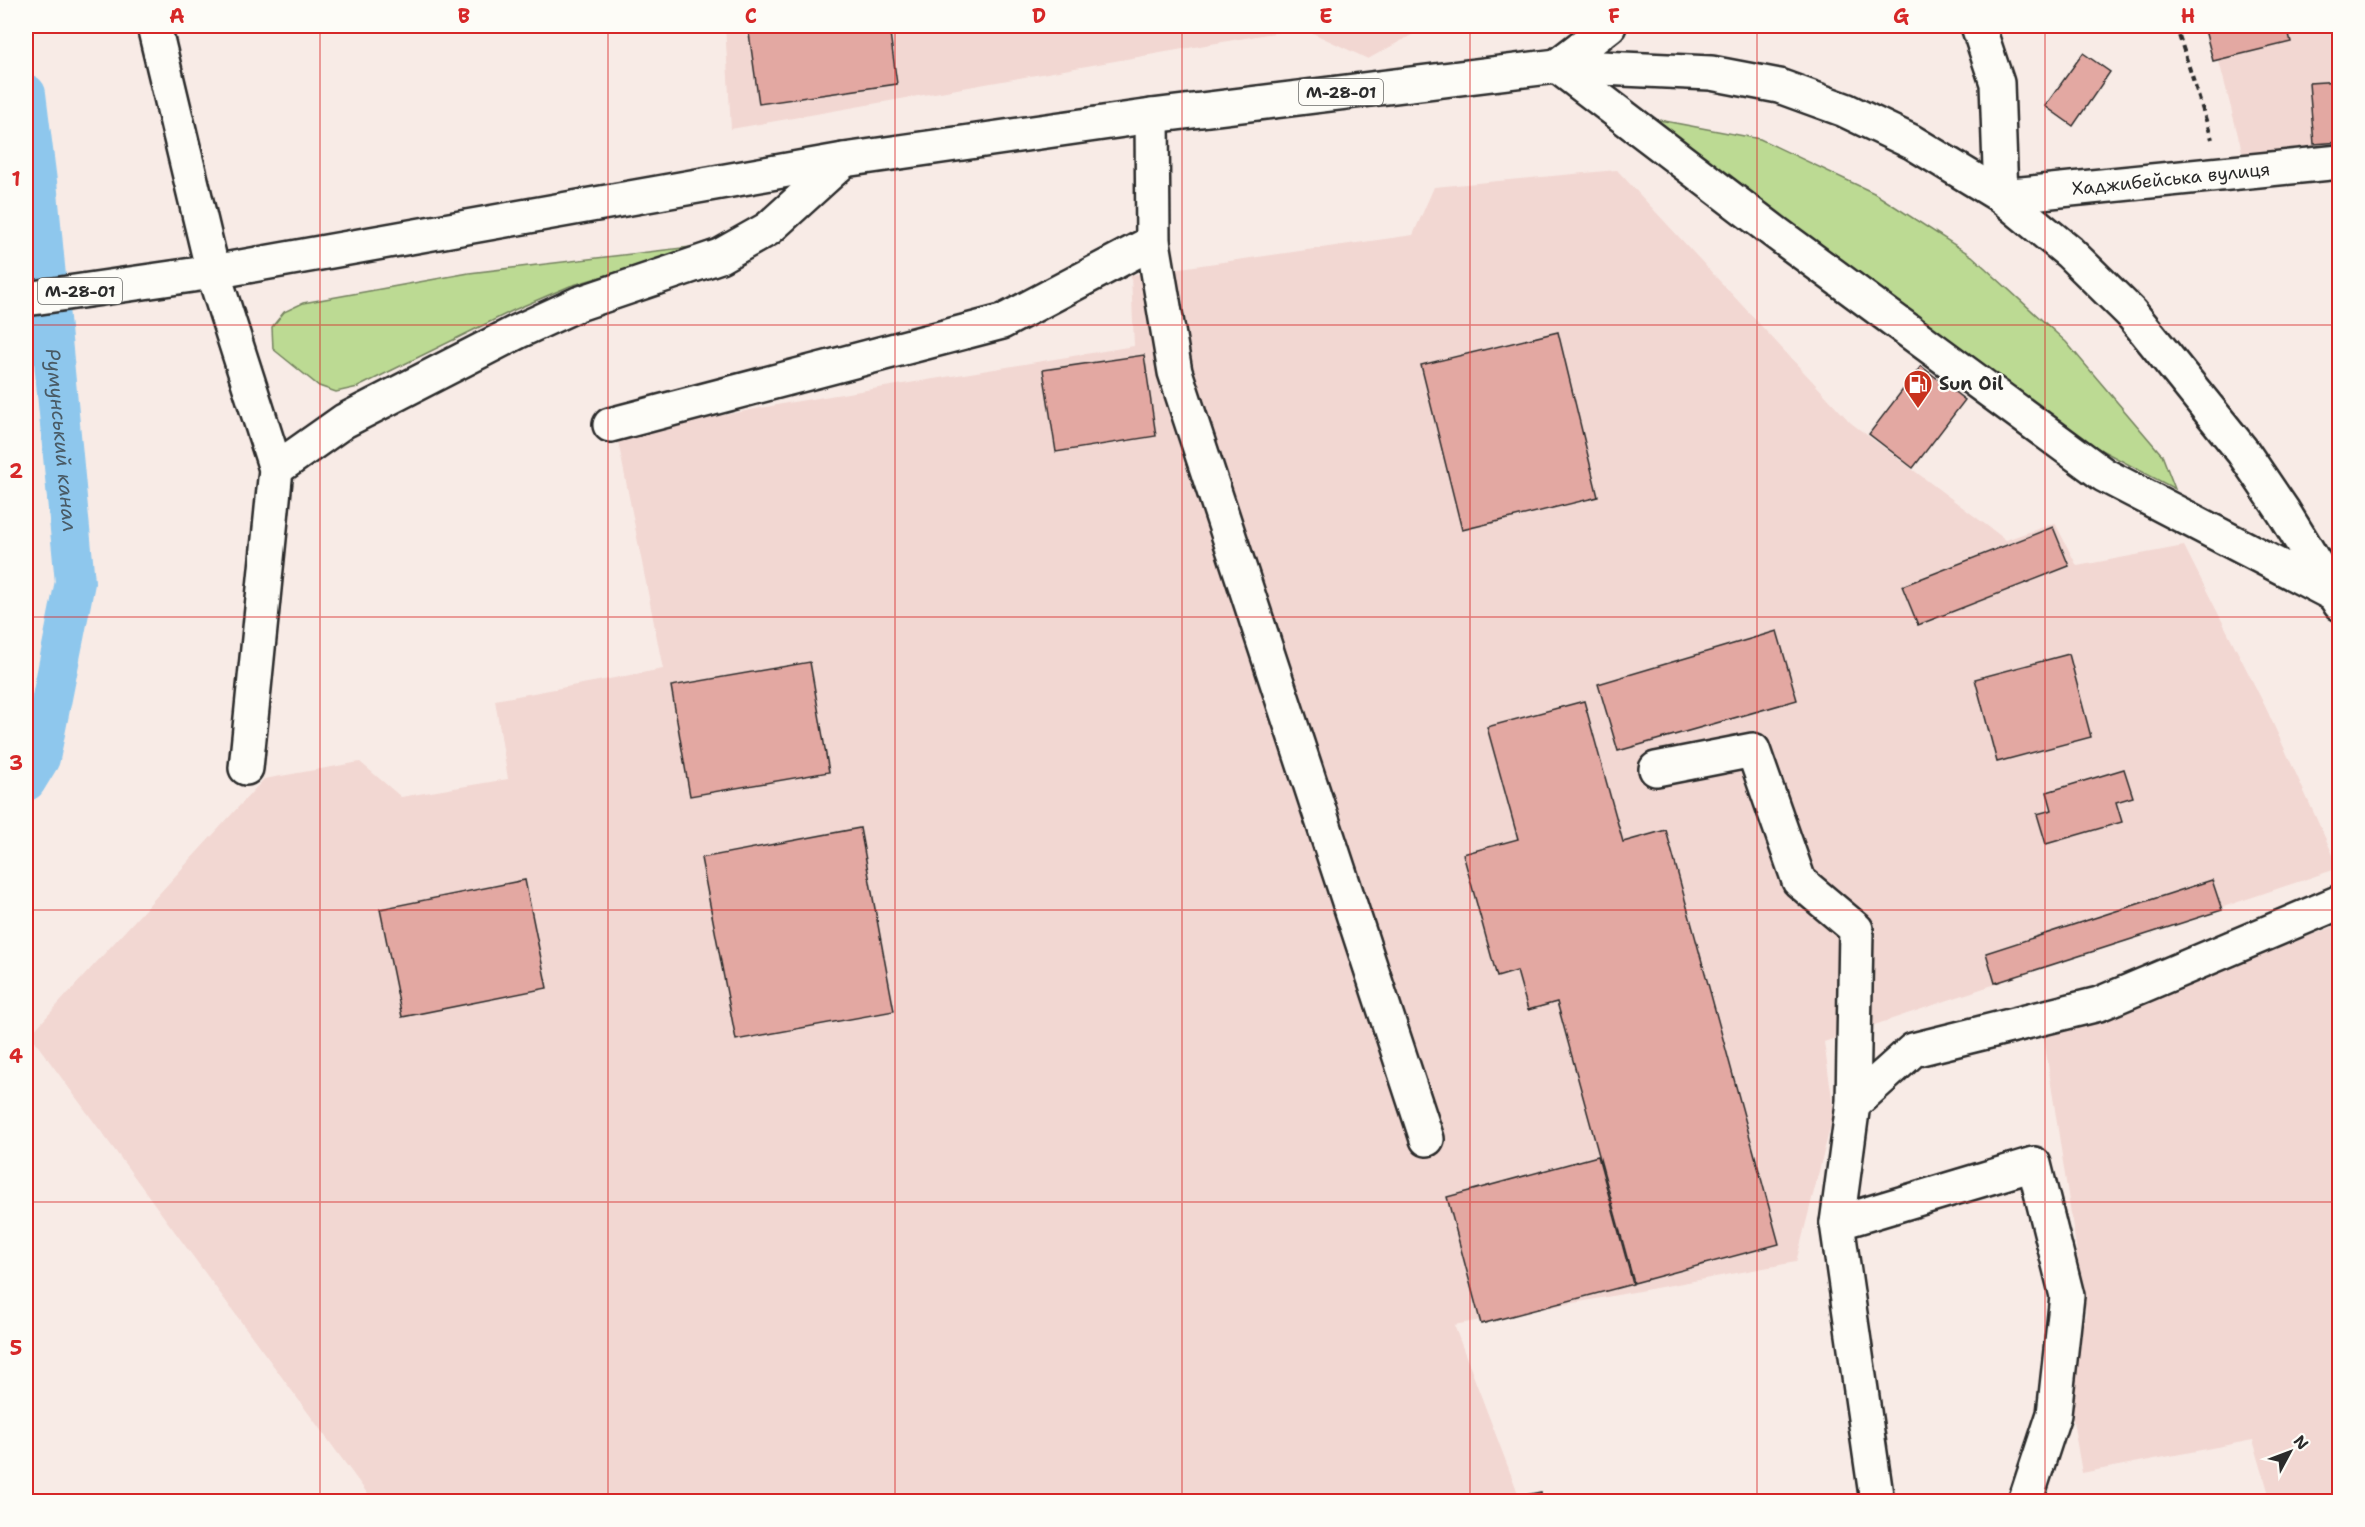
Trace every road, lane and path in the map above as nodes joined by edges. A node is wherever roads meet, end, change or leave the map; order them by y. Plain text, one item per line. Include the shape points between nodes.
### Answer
1 (154, 26) edge
2 (1609, 26) edge
3 (1978, 26) edge
4 (2176, 26) edge
5 (1557, 66) junction
6 (1152, 116) junction
7 (844, 160) junction
8 (2340, 162) edge
9 (2223, 174) junction
10 (2001, 196) junction
11 (1154, 242) junction
12 (213, 272) junction
13 (26, 299) edge
14 (610, 425) dead end
15 (276, 470) junction
16 (2337, 599) edge
17 (246, 768) dead end
18 (1656, 769) dead end
19 (2340, 902) edge
20 (1853, 1104) junction
21 (1427, 1139) dead end
22 (1837, 1223) junction
23 (1877, 1502) edge
24 (2025, 1502) edge

1 - 12 main road
2 - 5 main road
3 - 10 main road via 1997,83
4 - 9 path
5 - 6 main road, М-28-01
5 - 10 main road, М-28-01 via 1711,73 1779,86 1845,110 1912,142
5 - 16 main road via 2104,475
6 - 7 main road, М-28-01
6 - 11 main road
7 - 12 main road, М-28-01
7 - 15 main road via 768,229 720,256 578,304 517,332 344,421
8 - 9 main road, Хаджибейська вулиця
9 - 10 main road, Хаджибейська вулиця
10 - 16 main road, М-28-01 via 2069,252 2138,321 2242,452
11 - 14 main road via 1002,322
11 - 21 main road via 1175,372
12 - 13 main road, М-28-01
12 - 15 main road
15 - 17 main road
18 - 20 main road via 1754,750 1799,881 1856,929
19 - 20 main road via 2099,1004 1913,1050
20 - 22 main road
22 - 23 main road
22 - 24 main road via 2034,1164 2067,1296 2054,1414

